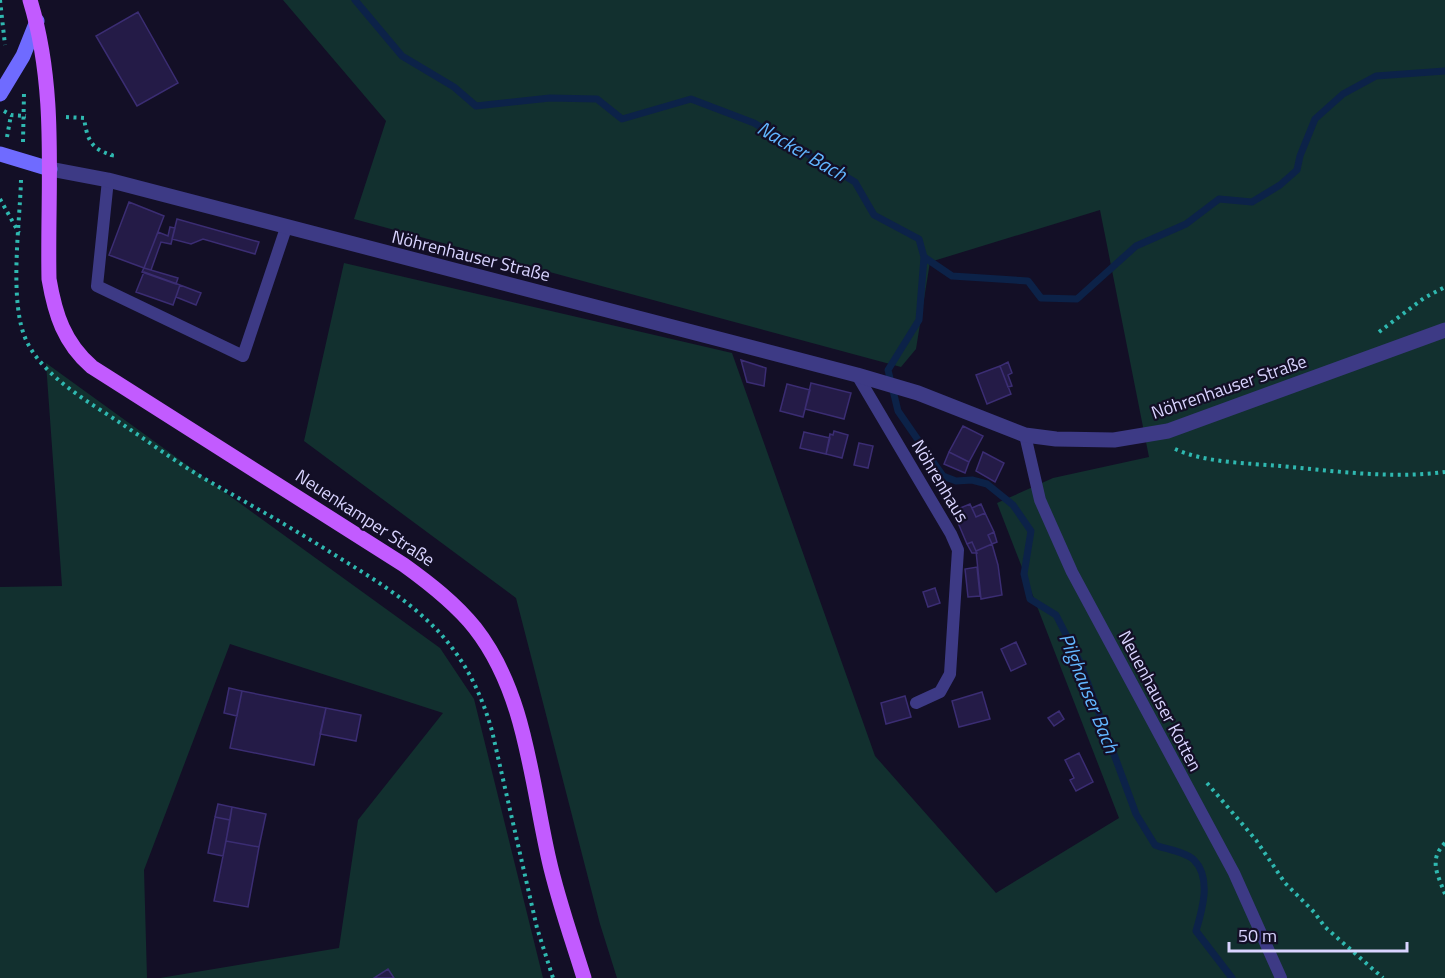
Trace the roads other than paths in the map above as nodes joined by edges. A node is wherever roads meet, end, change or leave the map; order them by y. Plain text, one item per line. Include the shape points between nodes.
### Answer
1 (30, 0) edge
2 (37, 21) junction
3 (0, 94) edge
4 (0, 154) edge
5 (50, 169) junction
6 (108, 180) junction
7 (286, 228) junction
8 (1445, 330) edge
9 (857, 375) junction
10 (1025, 435) junction
11 (916, 703) dead end
12 (584, 978) edge
13 (1281, 978) edge

1 - 2 main road, Neuenkamper Straße
2 - 3 main road via 23,56
2 - 5 main road, Neuenkamper Straße via 49,117
4 - 5 main road
5 - 6 street, Nöhrenhauser Straße
5 - 12 main road, Neuenkamper Straße via 49,279 60,324 79,355 92,367 404,565 461,612 484,640 515,706 549,862
6 - 7 street, Nöhrenhauser Straße
6 - 7 lane via 97,286 243,356
7 - 9 street, Nöhrenhauser Straße
8 - 10 street, Nöhrenhauser Straße via 1147,436 1114,440
9 - 10 street, Nöhrenhauser Straße via 918,393
9 - 11 lane, Nöhrenhaus via 958,550 950,674 940,692
10 - 13 lane, Neuenhauser Kotten via 1040,500 1072,572 1234,873

